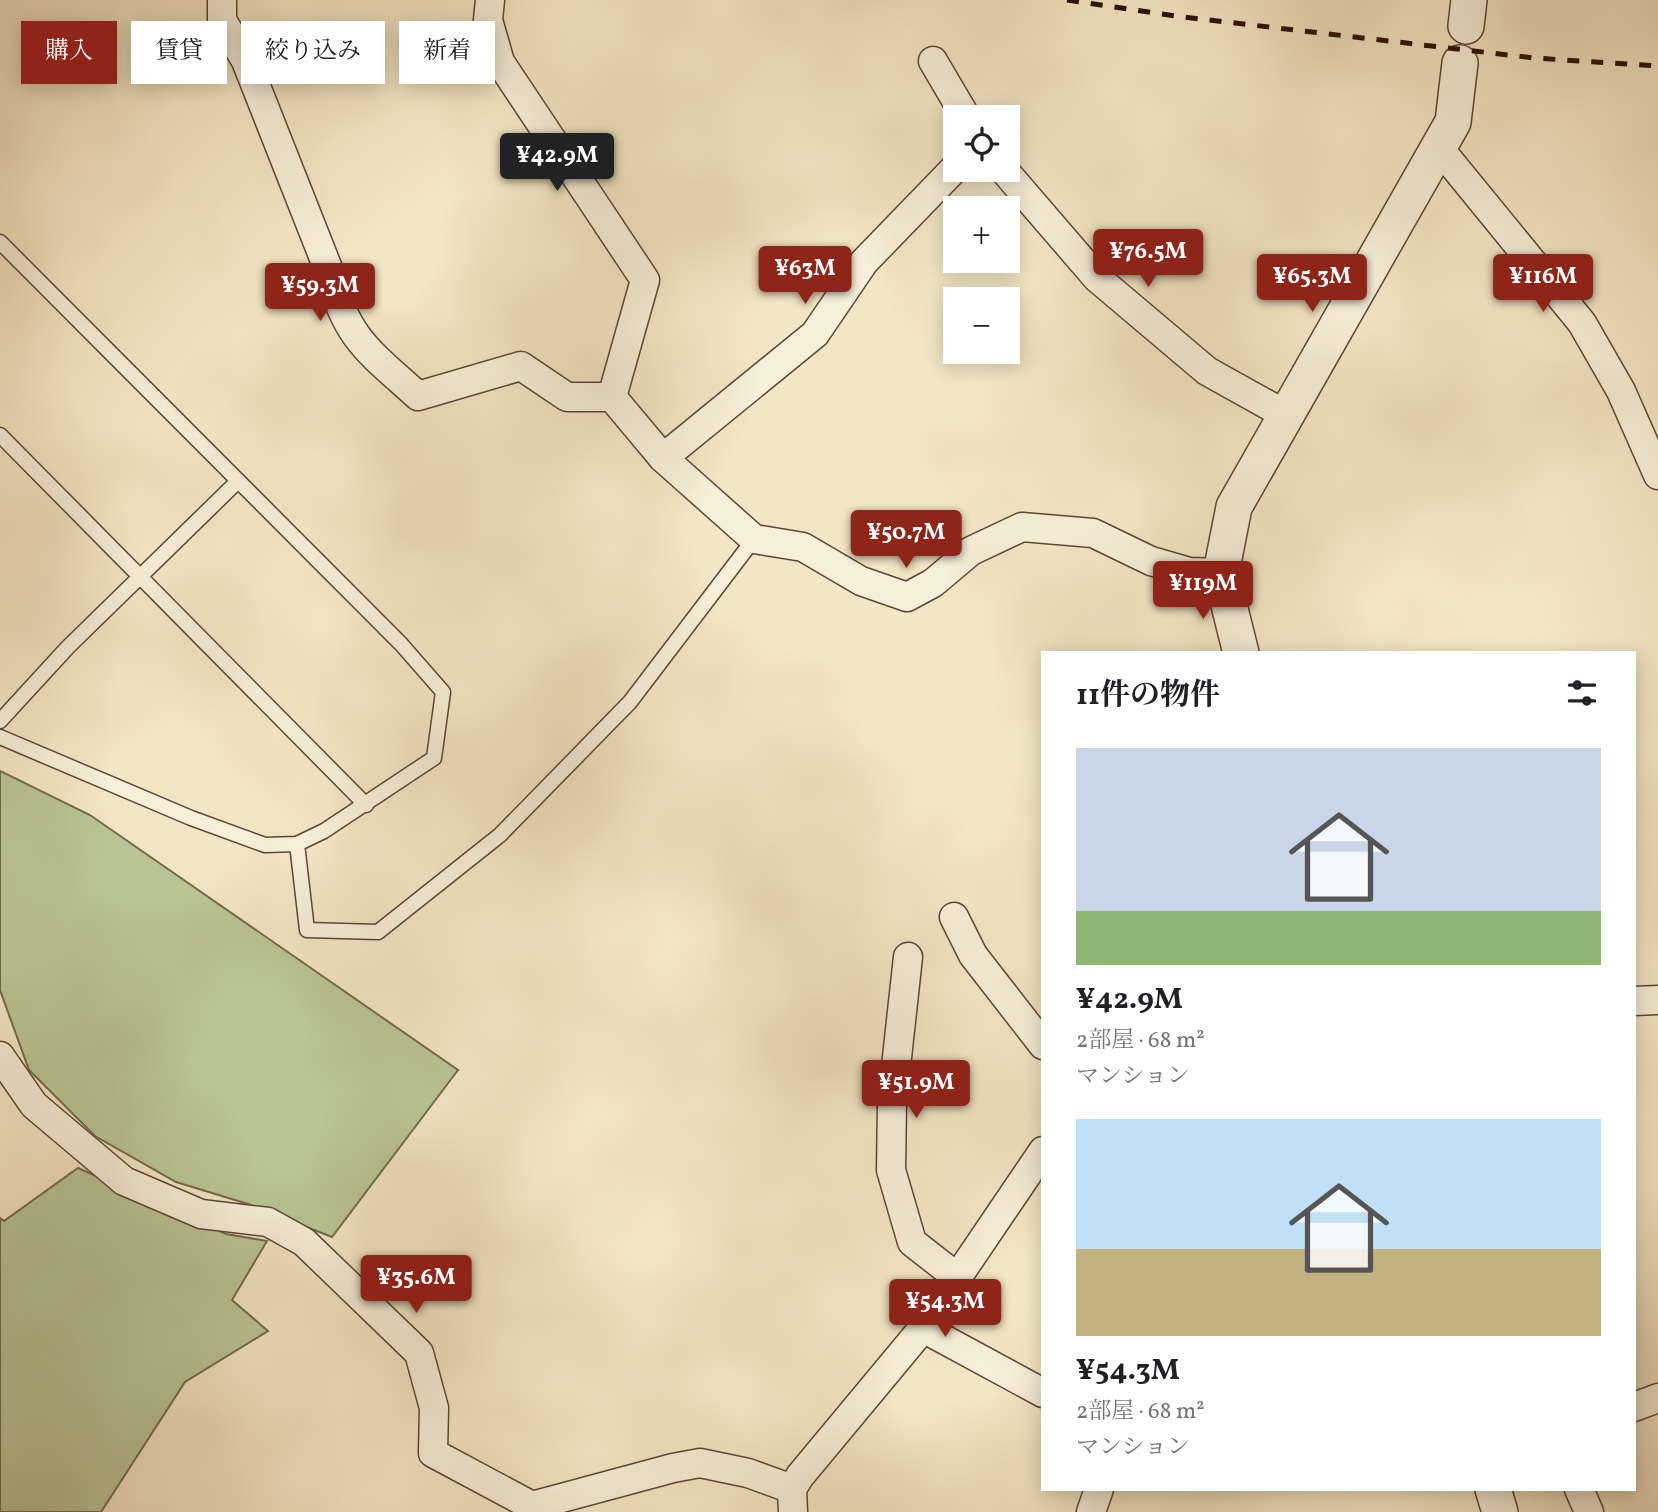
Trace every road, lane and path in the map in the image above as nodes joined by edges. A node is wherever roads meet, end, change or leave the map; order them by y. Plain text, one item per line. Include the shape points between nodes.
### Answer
1 (222, 0) edge
2 (490, 0) edge
3 (933, 61) dead end
4 (1460, 63) dead end
5 (959, 105) edge
6 (1439, 148) junction
7 (943, 180) edge
8 (1014, 182) edge
9 (0, 242) edge
10 (612, 397) junction
11 (1286, 415) junction
12 (0, 435) edge
13 (663, 458) junction
14 (1658, 475) edge
15 (238, 481) junction
16 (754, 539) junction
17 (1221, 573) junction
18 (141, 577) junction
19 (1240, 651) edge
20 (3, 710) edge
21 (0, 737) edge
22 (366, 805) junction
23 (297, 844) junction
24 (954, 917) dead end
25 (908, 957) dead end
26 (1658, 1000) edge
27 (1636, 1001) edge
28 (1041, 1042) edge
29 (0, 1056) edge
30 (1041, 1154) edge
31 (958, 1278) junction
32 (923, 1328) junction
33 (1041, 1393) edge
34 (1658, 1398) edge
35 (1636, 1406) edge
36 (1098, 1491) edge
37 (1494, 1491) edge
38 (1580, 1491) edge
39 (792, 1500) edge
40 (1091, 1512) edge
41 (1500, 1512) edge
42 (1589, 1512) edge

1 - 10 street via 222,20 246,61 331,276 337,303 357,341 418,396 521,366 567,397
2 - 10 street via 488,20 500,62 645,280
3 - 5 street
4 - 6 street via 1453,122
6 - 11 street
6 - 14 street via 1582,323 1621,391
7 - 13 street via 864,262 815,334
8 - 11 street via 1097,278 1207,371
9 - 15 lane
10 - 13 street
11 - 17 street via 1234,507
12 - 18 lane
13 - 16 street
15 - 18 lane
15 - 22 lane via 443,692 434,758
16 - 17 street via 803,547 861,581 907,597 933,583 971,551 1022,527 1093,533 1151,561 1189,572
16 - 23 lane via 631,702 500,835 378,932 307,930
17 - 19 street
18 - 20 lane
18 - 22 lane
21 - 23 lane via 265,845
22 - 23 lane
24 - 28 street via 973,955
25 - 31 street via 892,1103 891,1170 912,1242
26 - 27 street
29 - 39 street via 34,1105 124,1181 201,1214 268,1222 304,1242 419,1353 434,1408 433,1453 532,1506 700,1464 748,1473
30 - 31 street
31 - 32 street
32 - 33 street
32 - 39 street
34 - 35 street
36 - 40 street
37 - 41 street
38 - 42 street

